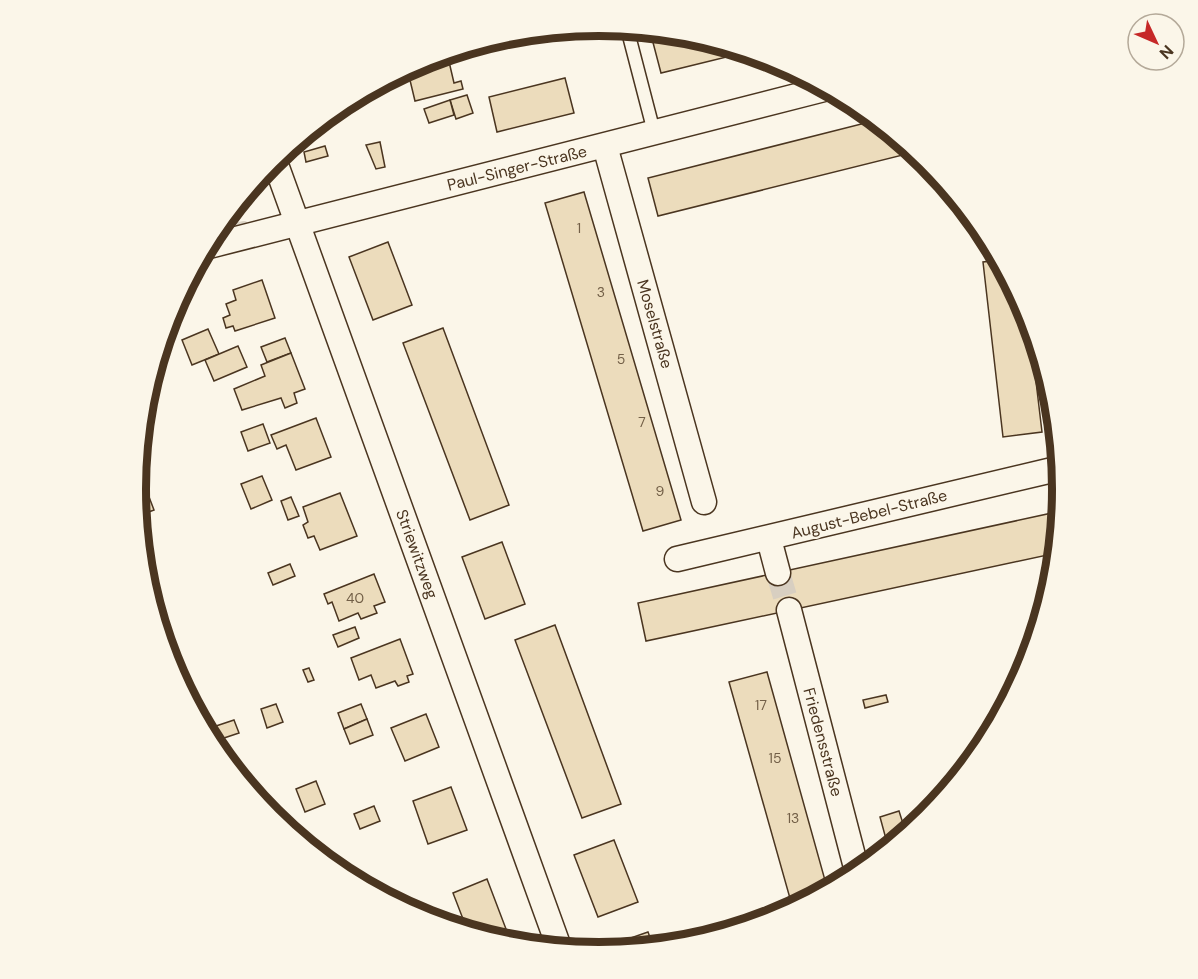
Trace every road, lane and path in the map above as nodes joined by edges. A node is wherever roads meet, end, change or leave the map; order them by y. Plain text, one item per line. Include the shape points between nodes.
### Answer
1 (629, 37) edge
2 (815, 91) edge
3 (654, 132) junction
4 (605, 146) junction
5 (278, 169) edge
6 (297, 222) junction
7 (219, 243) edge
8 (1052, 470) edge
9 (704, 502) dead end
10 (769, 538) junction
11 (677, 559) dead end
12 (778, 573) tunnel mouth
13 (789, 610) tunnel mouth
14 (855, 864) edge
15 (557, 941) edge

1 - 3 lane
2 - 3 street, Paul-Singer-Straße
3 - 4 street, Paul-Singer-Straße
4 - 6 street, Paul-Singer-Straße
4 - 9 street, Moselstraße
5 - 6 street, Striewitzweg
6 - 7 street, Paul-Singer-Straße
6 - 15 street, Striewitzweg
8 - 10 street, August-Bebel-Straße
10 - 11 street, August-Bebel-Straße
10 - 12 street
13 - 14 street, Friedensstraße

